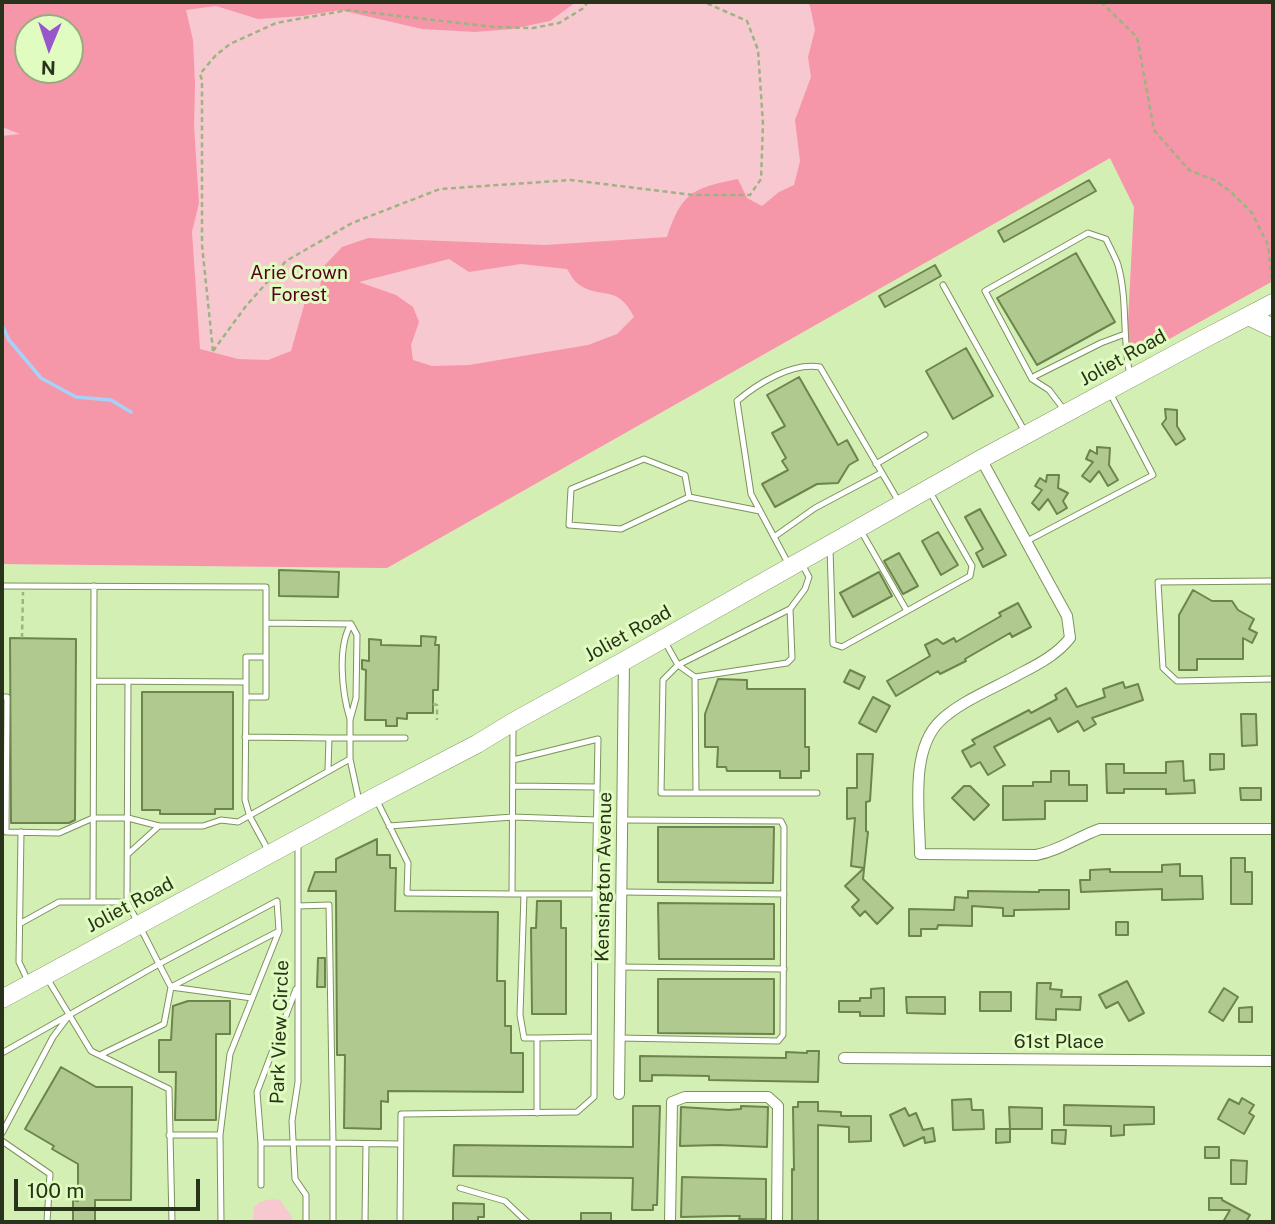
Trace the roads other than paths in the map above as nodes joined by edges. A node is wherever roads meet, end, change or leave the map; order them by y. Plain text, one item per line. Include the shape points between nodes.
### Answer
1 (943, 285) dead end
2 (1273, 303) edge
3 (1248, 316) junction
4 (1273, 328) edge
5 (1125, 336) junction
6 (1130, 378) junction
7 (1032, 379) junction
8 (1109, 390) junction
9 (1066, 413) junction
10 (925, 435) dead end
11 (1026, 435) junction
12 (981, 460) junction
13 (876, 464) junction
14 (881, 473) junction
15 (928, 489) junction
16 (689, 497) junction
17 (900, 505) junction
18 (760, 510) junction
19 (860, 528) junction
20 (774, 537) junction
21 (1027, 541) junction
22 (830, 545) junction
23 (795, 564) junction
24 (1273, 581) edge
25 (2, 586) edge
26 (94, 586) junction
27 (790, 608) junction
28 (907, 611) junction
29 (266, 623) junction
30 (351, 624) junction
31 (664, 639) junction
32 (266, 657) junction
33 (624, 661) junction
34 (678, 665) junction
35 (695, 677) junction
36 (1273, 679) edge
37 (94, 681) junction
38 (128, 681) junction
39 (246, 682) junction
40 (2, 697) edge
41 (246, 697) junction
42 (350, 720) junction
43 (513, 722) junction
44 (245, 737) junction
45 (328, 738) junction
46 (350, 738) junction
47 (405, 738) dead end
48 (350, 759) junction
49 (513, 760) junction
50 (328, 770) junction
51 (513, 786) junction
52 (597, 788) junction
53 (696, 793) junction
54 (817, 793) dead end
55 (367, 801) junction
56 (250, 817) junction
57 (513, 817) junction
58 (93, 818) junction
59 (128, 818) junction
60 (597, 820) junction
61 (622, 820) junction
62 (159, 826) junction
63 (389, 826) junction
64 (1273, 829) edge
65 (22, 832) junction
66 (298, 838) junction
67 (270, 854) junction
68 (128, 855) junction
69 (621, 892) junction
70 (512, 894) junction
71 (524, 894) junction
72 (595, 894) junction
73 (784, 894) junction
74 (93, 902) junction
75 (127, 902) junction
76 (298, 906) junction
77 (21, 923) junction
78 (138, 925) junction
79 (279, 931) junction
80 (159, 964) junction
81 (620, 967) junction
82 (783, 969) junction
83 (38, 980) junction
84 (298, 985) junction
85 (171, 987) junction
86 (252, 998) junction
87 (2, 999) edge
88 (70, 1014) junction
89 (537, 1038) junction
90 (594, 1038) junction
91 (619, 1038) junction
92 (2, 1053) edge
93 (100, 1055) junction
94 (844, 1058) dead end
95 (1273, 1061) edge
96 (618, 1094) dead end
97 (537, 1113) junction
98 (2, 1133) edge
99 (169, 1135) junction
100 (220, 1135) junction
101 (2, 1141) edge
102 (261, 1143) junction
103 (293, 1143) junction
104 (333, 1143) junction
105 (366, 1143) junction
106 (400, 1144) junction
107 (261, 1185) dead end
108 (460, 1188) dead end
109 (47, 1222) edge
110 (172, 1222) edge
111 (221, 1222) edge
112 (306, 1222) edge
113 (333, 1222) edge
114 (365, 1222) edge
115 (400, 1222) edge
116 (527, 1222) edge
117 (670, 1222) edge
118 (777, 1222) edge

1 - 11 lane
2 - 3 main road, Joliet Road
3 - 4 main road
3 - 6 main road, Joliet Road
5 - 6 lane
5 - 7 lane via 1101,343
5 - 7 lane via 1118,265 1106,239 1088,233 985,291
6 - 8 main road, Joliet Road
7 - 9 lane via 1049,390
8 - 9 main road, Joliet Road
8 - 21 lane via 1153,475
9 - 11 main road, Joliet Road
10 - 13 lane
11 - 12 main road, Joliet Road
12 - 15 main road, Joliet Road
12 - 21 street
13 - 14 lane
13 - 18 lane via 820,367 785,372 737,401 751,494
14 - 17 lane
14 - 20 lane via 815,508
15 - 17 main road, Joliet Road
15 - 28 lane via 972,566 970,576
16 - 16 lane via 621,529 569,525 571,489 644,459 685,475
16 - 18 lane
17 - 19 main road, Joliet Road
18 - 20 lane
19 - 22 main road, Joliet Road
19 - 28 lane
20 - 23 lane
21 - 64 street via 1067,616 1070,638 1055,654 953,710 929,733 919,769 920,854 1035,855 1100,830
22 - 23 main road, Joliet Road
22 - 28 lane via 833,644 842,647
23 - 27 lane via 809,577
23 - 31 main road, Joliet Road
24 - 36 lane via 1158,582 1163,668 1177,681
25 - 26 lane
26 - 29 lane via 266,587
26 - 37 lane
27 - 34 lane
27 - 35 lane via 792,658 788,663
29 - 30 lane
29 - 32 lane
30 - 42 lane via 357,635 357,660
30 - 42 lane via 344,635 344,698
31 - 33 main road, Joliet Road
31 - 34 lane
32 - 39 lane via 246,657
32 - 41 lane via 266,697
33 - 43 main road, Joliet Road
33 - 61 street, Kensington Avenue
34 - 35 lane
34 - 53 lane via 663,680 661,793
35 - 53 lane
37 - 38 lane
37 - 58 lane
38 - 39 lane
38 - 59 lane
39 - 41 lane
40 - 65 lane via 7,697 6,832
41 - 44 lane
42 - 46 lane
43 - 49 lane
43 - 55 main road, Joliet Road
44 - 45 lane
44 - 56 lane via 245,800
45 - 46 lane
45 - 50 lane
46 - 47 lane
46 - 48 lane
48 - 50 lane
48 - 55 lane
49 - 51 lane
49 - 52 lane via 598,739
50 - 56 lane
51 - 52 lane
51 - 57 lane
52 - 60 lane
53 - 54 lane
55 - 63 lane
55 - 66 main road, Joliet Road
56 - 62 lane via 203,827
56 - 67 lane
57 - 60 lane
57 - 63 lane
57 - 70 lane
58 - 59 lane
58 - 65 lane via 59,832
58 - 74 lane
59 - 62 lane
59 - 68 lane
60 - 72 lane
61 - 69 street, Kensington Avenue
61 - 73 lane via 781,821
62 - 68 lane
63 - 70 lane via 408,863 407,893
65 - 77 lane
66 - 67 main road, Joliet Road
66 - 76 lane, Park View Circle
67 - 78 main road, Joliet Road
68 - 75 lane
69 - 73 lane
69 - 81 street, Kensington Avenue
70 - 71 lane
71 - 72 lane
71 - 89 lane via 520,1015 524,1038
72 - 90 lane
73 - 82 lane
74 - 75 lane
74 - 77 lane via 59,902
75 - 78 lane
76 - 84 lane, Park View Circle
76 - 104 lane via 328,905
77 - 83 lane via 19,962
78 - 80 lane
78 - 83 main road, Joliet Road
79 - 80 lane via 278,901
79 - 85 lane
79 - 86 lane
80 - 85 lane
80 - 88 lane
81 - 82 lane
81 - 91 street, Kensington Avenue
82 - 91 lane via 783,1035 778,1041
83 - 87 main road, Joliet Road
83 - 88 lane
84 - 102 lane via 257,1092
84 - 103 lane, Park View Circle
85 - 86 lane
85 - 93 lane via 164,1024
86 - 100 lane via 230,1054
88 - 92 lane
88 - 93 lane via 91,1051
88 - 98 lane
89 - 90 lane
89 - 97 lane
90 - 97 lane via 594,1097 576,1112
91 - 96 street, Kensington Avenue
93 - 99 lane via 169,1089
94 - 95 street, 61st Place
97 - 106 lane via 401,1114
99 - 100 lane
99 - 110 lane
100 - 111 lane
101 - 109 lane via 50,1174
102 - 103 lane
102 - 107 lane
103 - 104 lane
103 - 112 lane, Park View Circle via 295,1180 306,1195
104 - 105 lane
104 - 113 lane
105 - 106 lane
105 - 114 lane
106 - 115 lane
108 - 116 lane via 505,1201
117 - 118 street via 672,1102 685,1097 768,1097 778,1105

